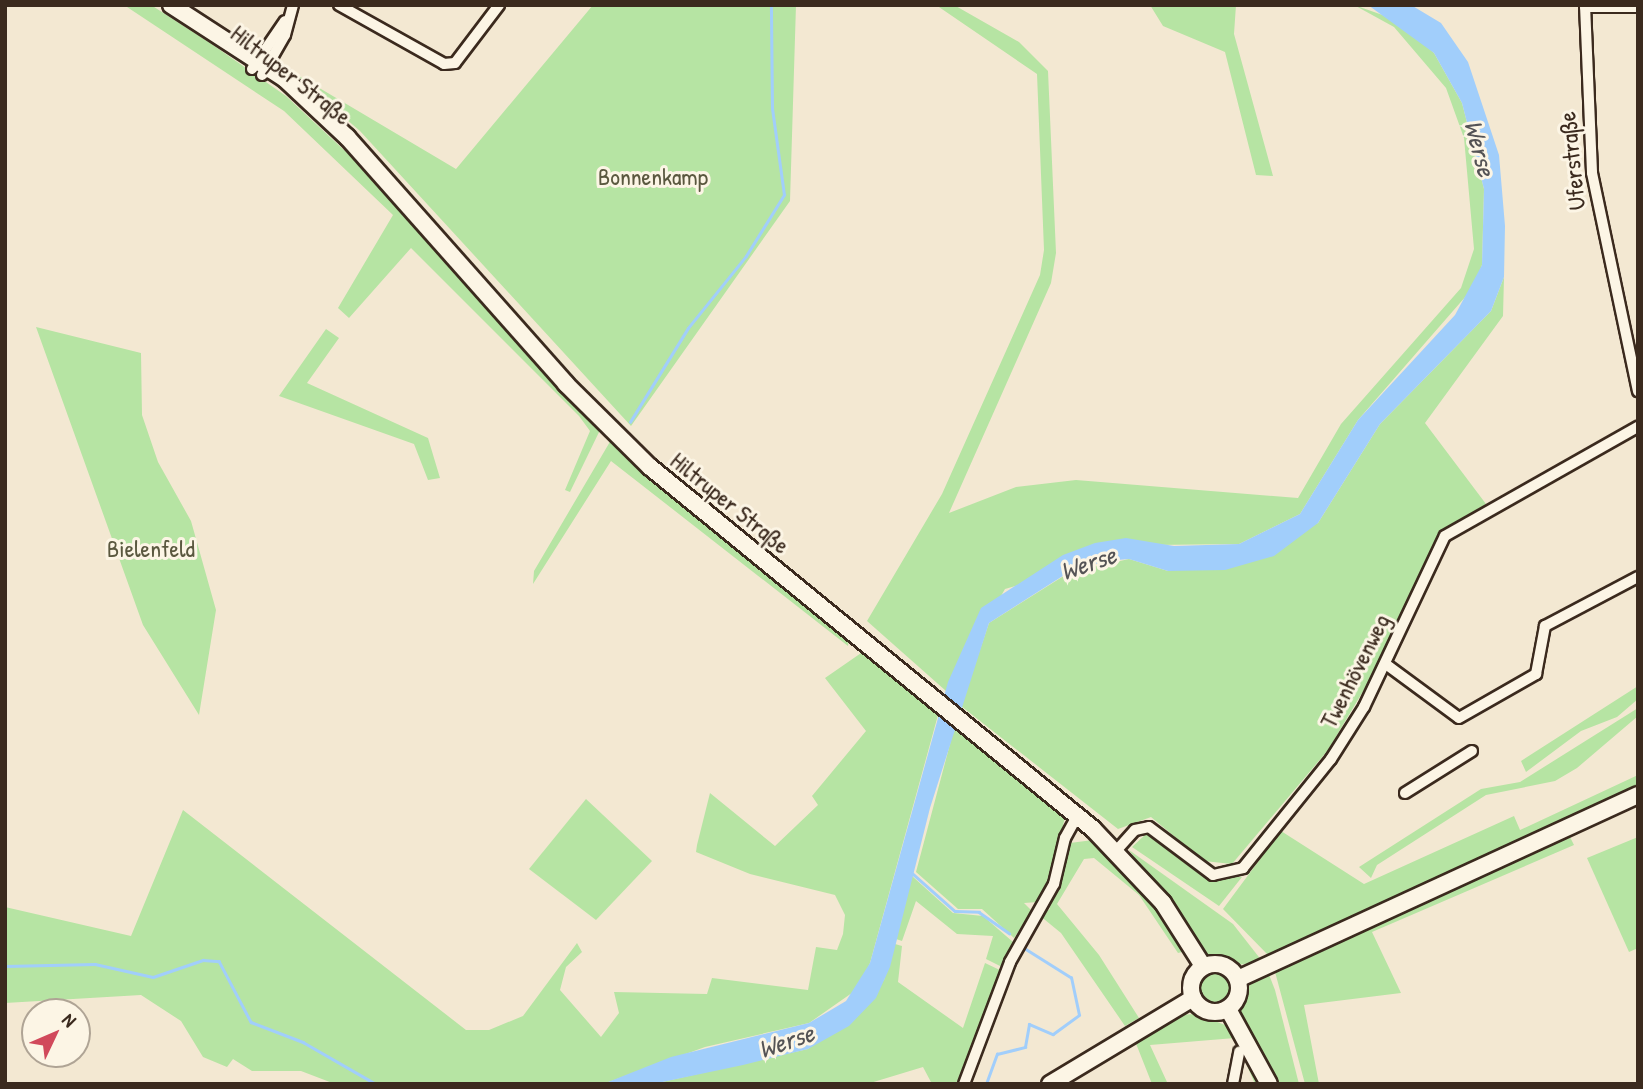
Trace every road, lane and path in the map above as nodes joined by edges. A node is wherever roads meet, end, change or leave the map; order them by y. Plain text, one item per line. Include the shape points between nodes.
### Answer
1 (159, 5) edge
2 (171, 5) edge
3 (339, 5) edge
4 (499, 5) edge
5 (1585, 6) edge
6 (1638, 6) edge
7 (291, 11) edge
8 (260, 67) junction
9 (1638, 391) edge
10 (1638, 427) edge
11 (1638, 578) edge
12 (1387, 665) junction
13 (1472, 751) dead end
14 (1405, 793) dead end
15 (1638, 795) edge
16 (1078, 815) junction
17 (1116, 850) junction
18 (1203, 966) junction
19 (1238, 979) junction
20 (1193, 998) junction
21 (1227, 1009) junction
22 (1238, 1052) dead end
23 (964, 1084) edge
24 (1050, 1084) edge
25 (1233, 1084) edge
26 (1269, 1084) edge

1 - 8 street, Hiltruper Straße
2 - 8 street, Hiltruper Straße
3 - 4 street via 444,64 455,62
5 - 6 street
5 - 9 street, Uferstraße via 1592,173
7 - 8 street
8 - 16 street, Hiltruper Straße via 390,186 630,448
10 - 12 street, Twenhövenweg via 1445,536
11 - 12 street via 1545,626 1536,674 1459,718
12 - 17 street, Twenhövenweg via 1331,759 1243,867 1213,875 1149,827 1135,830
13 - 14 street
15 - 19 street
16 - 17 street, Hiltruper Straße
16 - 23 street via 1065,838 1054,884 1010,962
17 - 18 street, Hiltruper Straße via 1163,903
18 - 19 street via 1228,967
18 - 20 street via 1191,982
19 - 21 street via 1238,996
20 - 21 street via 1209,1012
20 - 24 street
21 - 26 street
22 - 25 street

